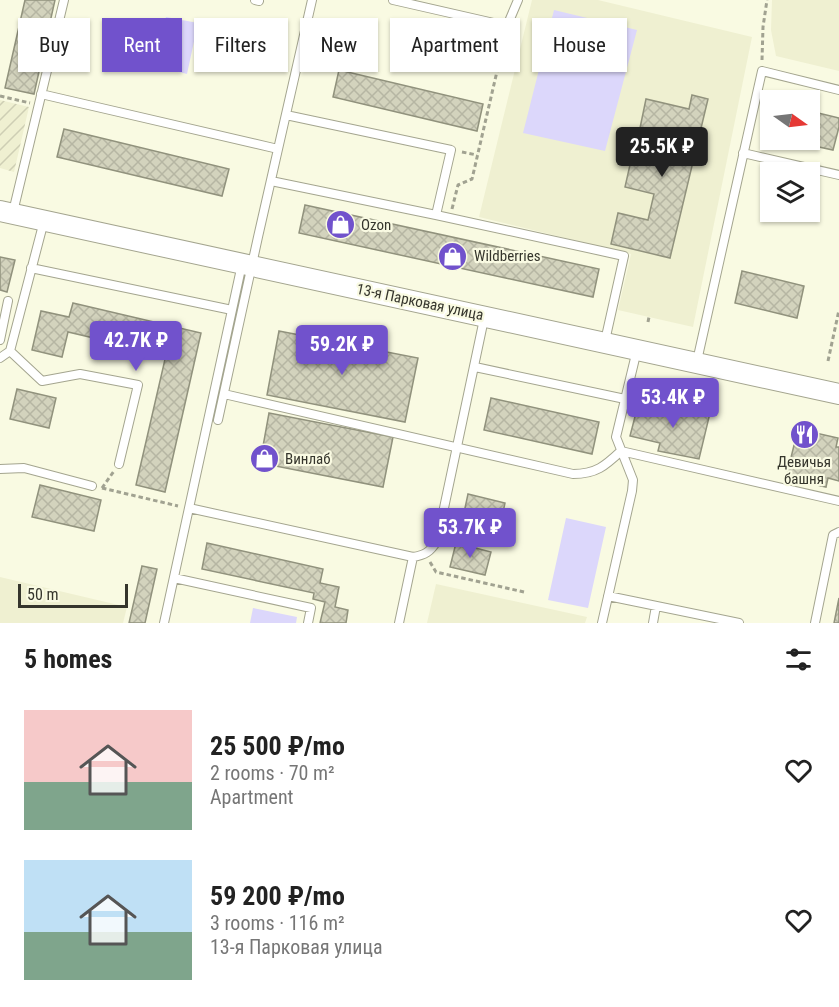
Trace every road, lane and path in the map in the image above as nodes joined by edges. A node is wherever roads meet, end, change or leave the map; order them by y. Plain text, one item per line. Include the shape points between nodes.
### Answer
1 (64, 0) edge
2 (312, 0) edge
3 (393, 0) edge
4 (518, 0) edge
5 (767, 0) edge
6 (472, 18) edge
7 (510, 18) edge
8 (762, 71) junction
9 (496, 72) edge
10 (839, 90) edge
11 (41, 94) junction
12 (0, 96) edge
13 (31, 104) dead end
14 (286, 115) junction
15 (278, 149) junction
16 (451, 150) junction
17 (743, 153) junction
18 (477, 155) junction
19 (839, 175) edge
20 (271, 181) junction
21 (6, 212) edge
22 (436, 215) junction
23 (450, 218) junction
24 (44, 219) junction
25 (247, 264) junction
26 (31, 268) junction
27 (8, 301) dead end
28 (232, 310) junction
29 (839, 310) edge
30 (484, 316) junction
31 (649, 317) dead end
32 (648, 322) dead end
33 (0, 340) edge
34 (605, 342) junction
35 (638, 349) junction
36 (10, 351) junction
37 (0, 358) edge
38 (828, 361) dead end
39 (696, 362) junction
40 (475, 367) junction
41 (224, 394) junction
42 (839, 394) edge
43 (625, 399) junction
44 (218, 420) dead end
45 (457, 446) junction
46 (621, 451) junction
47 (119, 464) joint
48 (0, 469) edge
49 (92, 486) dead end
50 (839, 501) edge
51 (189, 508) junction
52 (440, 527) junction
53 (839, 532) edge
54 (489, 538) dead end
55 (413, 557) junction
56 (174, 578) junction
57 (608, 596) junction
58 (656, 606) junction
59 (164, 623) edge
60 (308, 623) edge
61 (399, 623) edge
62 (602, 623) edge
63 (653, 623) edge
64 (739, 623) edge
65 (815, 623) edge

1 - 11 lane
2 - 14 lane
3 - 6 lane
4 - 7 lane
5 - 8 path
8 - 10 lane
8 - 17 lane
9 - 18 path
11 - 15 lane
11 - 21 lane
12 - 13 path
14 - 15 lane
14 - 16 lane
15 - 20 lane
16 - 18 path
16 - 22 lane
17 - 19 lane
17 - 39 lane
18 - 23 path via 471,179 458,185
20 - 22 lane
20 - 25 lane
21 - 24 street, 13-я Парковая улица
22 - 23 lane
23 - 34 lane via 624,256
24 - 25 street, 13-я Парковая улица
24 - 26 lane
25 - 28 lane
25 - 30 street, 13-я Парковая улица
25 - 41 lane
26 - 28 lane
26 - 36 lane
27 - 33 lane
28 - 51 lane
29 - 38 path
30 - 34 street, 13-я Парковая улица
30 - 40 lane
31 - 32 path
34 - 35 street, 13-я Парковая улица
35 - 39 street, 13-я Парковая улица
35 - 43 lane
36 - 37 lane
36 - 47 lane via 42,381 80,374 138,385
39 - 42 street, 13-я Парковая улица
40 - 43 lane
40 - 45 lane
41 - 44 lane
41 - 45 lane
43 - 46 lane via 616,438
45 - 46 lane via 573,474 595,471
45 - 52 lane
46 - 50 lane
46 - 57 lane via 633,480
47 - 51 path via 102,488
48 - 49 lane via 24,468
51 - 55 lane
51 - 56 lane
52 - 54 lane
52 - 55 lane via 431,550
53 - 65 lane via 833,535
55 - 61 lane
56 - 59 lane
56 - 60 lane via 311,608
57 - 58 lane
57 - 62 lane
58 - 63 lane
58 - 64 lane

